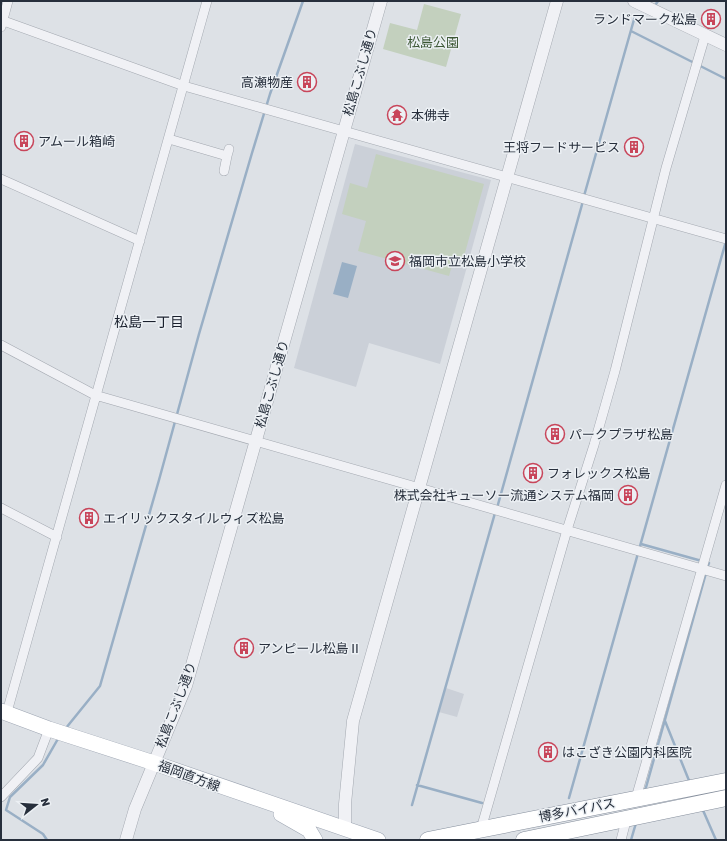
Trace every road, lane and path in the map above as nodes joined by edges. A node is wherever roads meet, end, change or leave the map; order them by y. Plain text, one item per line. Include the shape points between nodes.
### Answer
1 (8, 1) edge
2 (207, 1) edge
3 (380, 1) edge
4 (557, 1) edge
5 (634, 1) edge
6 (2, 22) edge
7 (705, 36) junction
8 (726, 45) edge
9 (184, 86) junction
10 (344, 131) junction
11 (169, 138) junction
12 (224, 171) dead end
13 (506, 176) junction
14 (1, 179) edge
15 (653, 218) junction
16 (726, 239) edge
17 (140, 241) junction
18 (1, 346) edge
19 (95, 395) junction
20 (256, 441) junction
21 (726, 485) edge
22 (419, 488) junction
23 (1, 508) edge
24 (567, 530) junction
25 (57, 537) junction
26 (702, 569) junction
27 (726, 576) edge
28 (4, 712) edge
29 (48, 729) junction
30 (154, 763) junction
31 (726, 781) edge
32 (1, 797) edge
33 (636, 798) junction
34 (726, 798) edge
35 (258, 800) junction
36 (627, 817) junction
37 (345, 827) junction
38 (481, 829) junction
39 (541, 837) edge
40 (126, 840) edge
41 (315, 840) edge
42 (378, 840) edge
43 (428, 840) edge
44 (524, 840) edge
45 (621, 840) edge

1 - 6 street
2 - 9 street
3 - 10 street, 松島こぶし通り
4 - 13 street
5 - 7 street
6 - 9 street
7 - 8 street
7 - 15 street
9 - 10 street
9 - 11 street
10 - 13 street
10 - 20 street, 松島こぶし通り
11 - 12 street via 228,153
11 - 17 street
13 - 15 street
13 - 22 street
14 - 17 street
15 - 16 street
15 - 24 street via 613,378
17 - 19 street
18 - 19 street
19 - 20 street
19 - 25 street
20 - 22 street
20 - 30 street, 松島こぶし通り via 186,686
21 - 26 street
22 - 24 street
22 - 37 street via 352,721
23 - 25 street
24 - 26 street
24 - 38 street
25 - 28 street
26 - 27 street
26 - 33 street
28 - 29 main road, 福岡直方線
29 - 30 main road, 福岡直方線
29 - 32 street via 38,758
30 - 35 main road, 福岡直方線
30 - 40 street, 松島こぶし通り via 135,809
31 - 33 highway, 博多バイパス
33 - 38 highway, 博多バイパス
34 - 36 highway, 博多バイパス
35 - 37 main road, 福岡直方線
35 - 41 main road via 309,830
36 - 39 highway, 博多バイパス
36 - 45 street
37 - 42 main road, 福岡直方線
38 - 43 highway, 博多バイパス
39 - 44 highway, 博多バイパス

